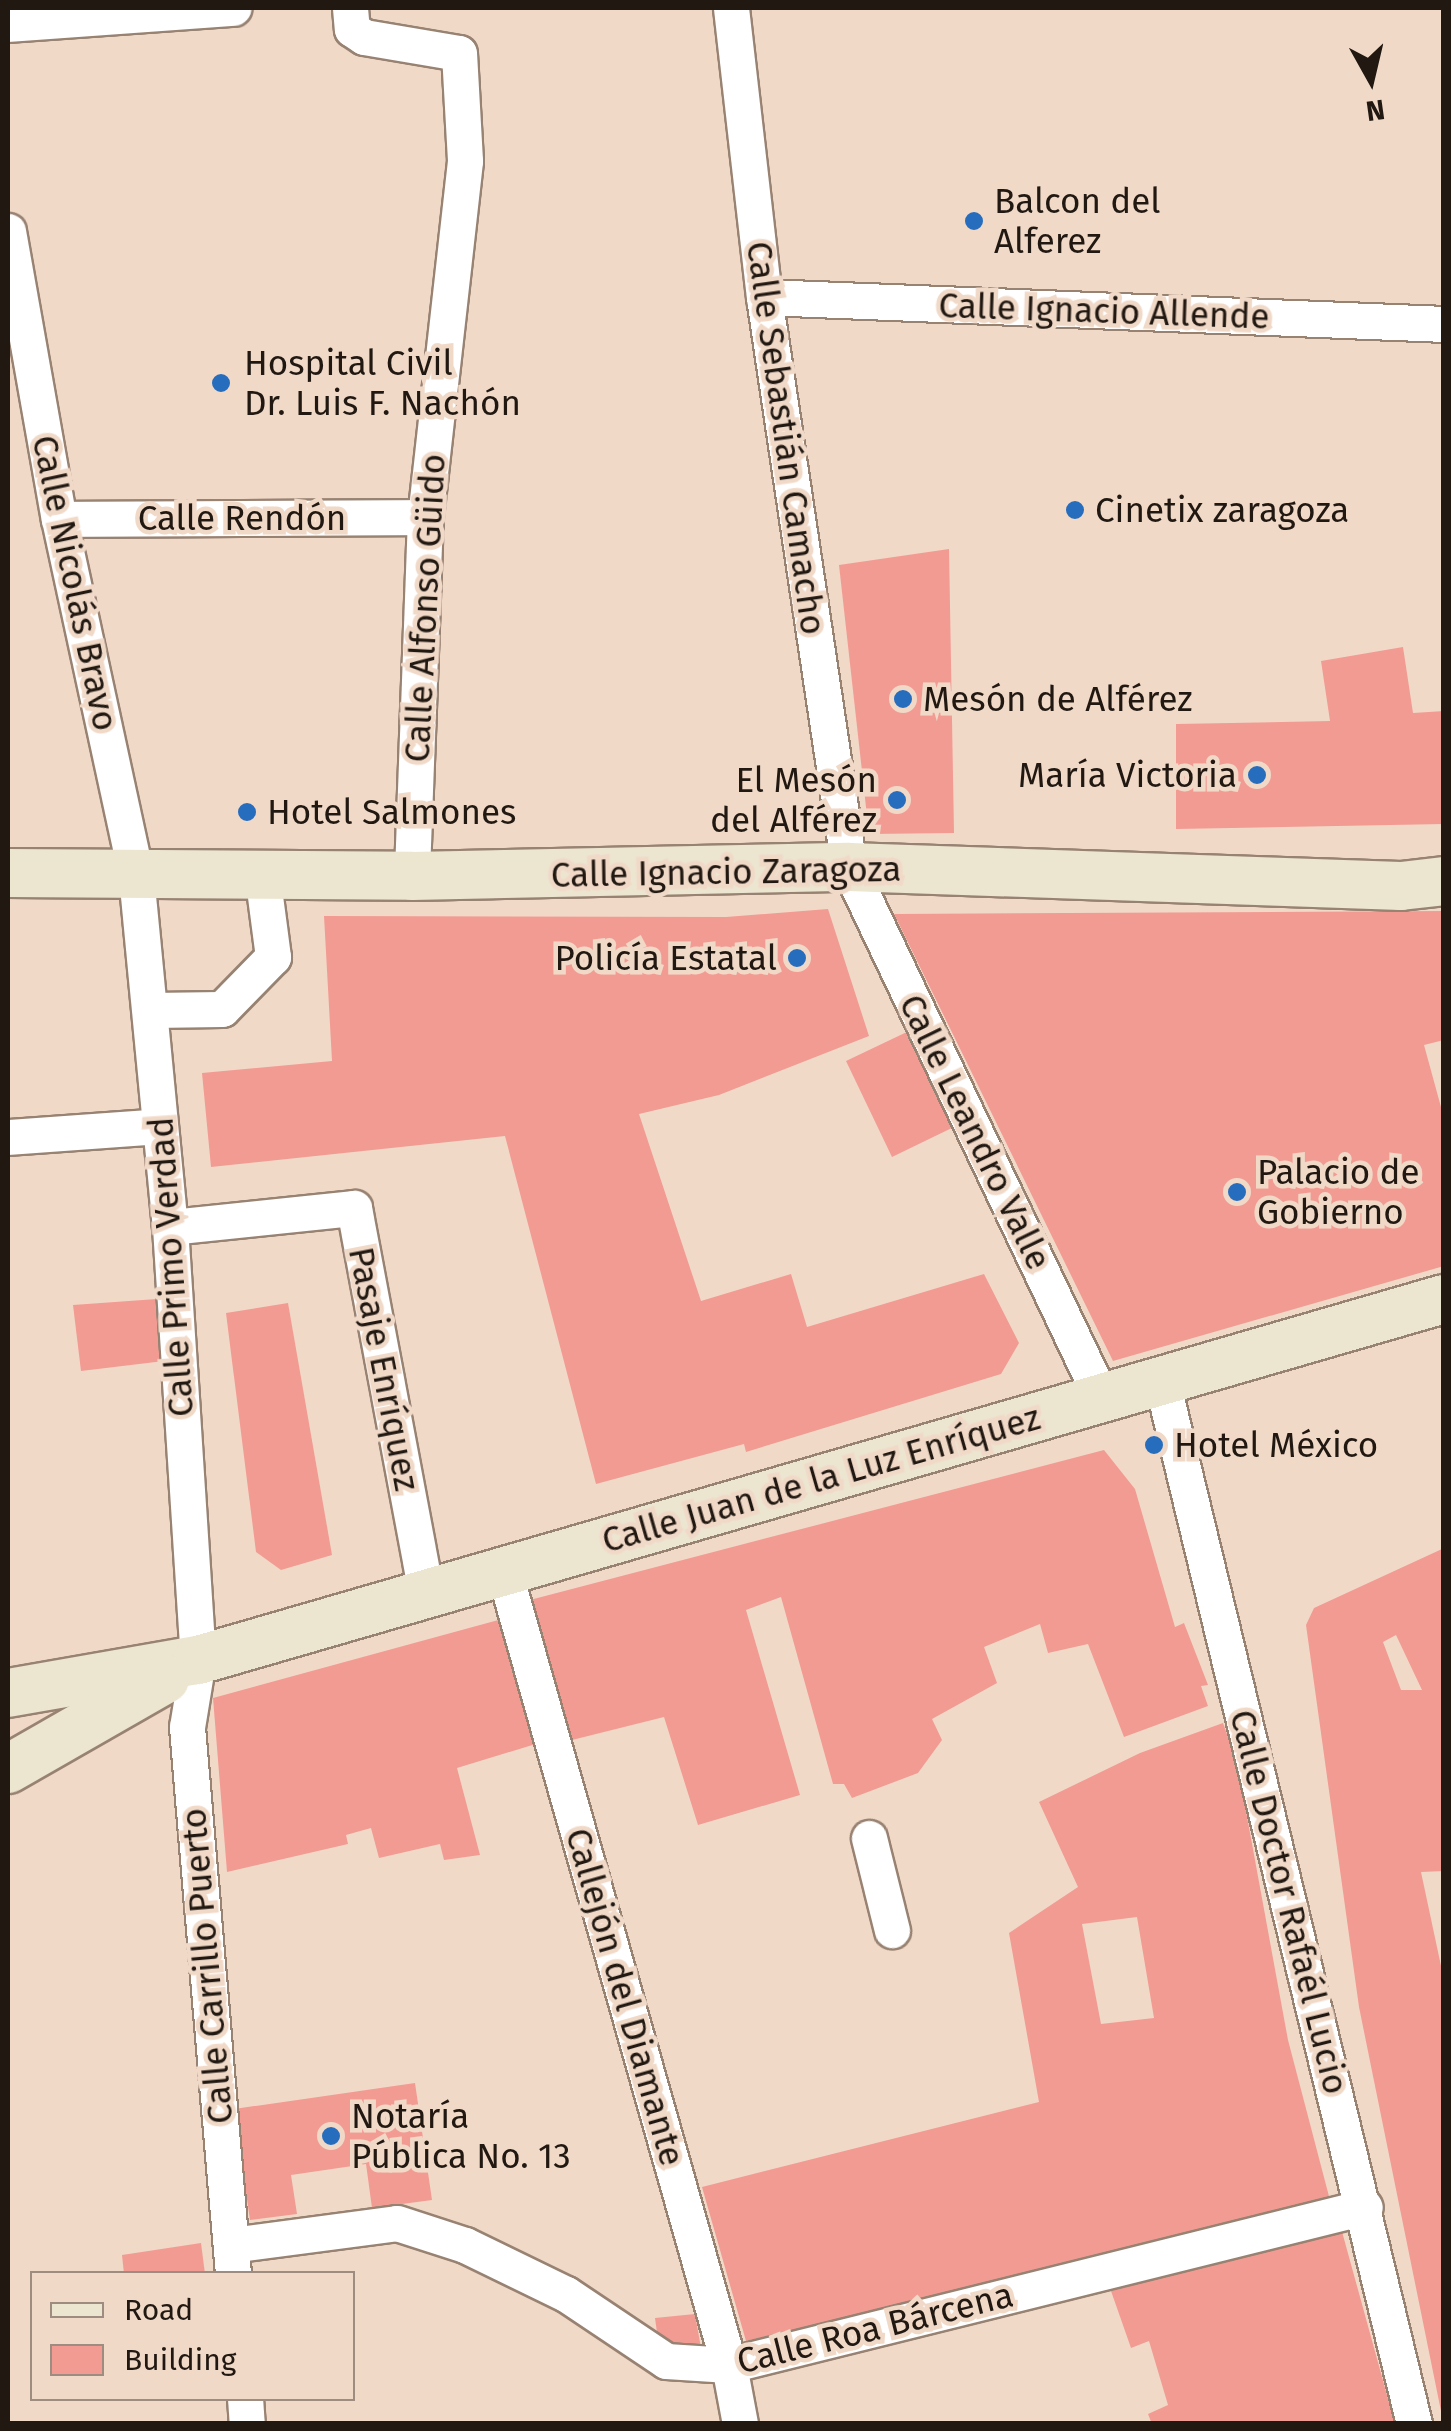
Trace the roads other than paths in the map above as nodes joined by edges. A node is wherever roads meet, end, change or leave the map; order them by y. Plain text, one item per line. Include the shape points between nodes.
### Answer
1 (233, 8) edge
2 (350, 8) edge
3 (731, 8) edge
4 (8, 24) edge
5 (8, 231) edge
6 (764, 297) junction
7 (1444, 324) edge
8 (425, 516) junction
9 (59, 519) junction
10 (849, 867) junction
11 (8, 873) edge
12 (262, 873) junction
13 (136, 875) junction
14 (412, 876) junction
15 (1444, 881) edge
16 (151, 1010) junction
17 (160, 1126) junction
18 (8, 1138) edge
19 (170, 1227) junction
20 (1444, 1299) edge
21 (1162, 1382) junction
22 (1101, 1397) junction
23 (504, 1571) junction
24 (426, 1594) junction
25 (198, 1660) junction
26 (8, 1693) edge
27 (8, 1769) edge
28 (869, 1838) dead end
29 (892, 1930) dead end
30 (1365, 2206) junction
31 (232, 2259) edge
32 (729, 2366) junction
33 (740, 2424) edge
34 (1414, 2424) edge

1 - 4 street
2 - 8 street, Calle Alfonso Güido via 352,29 364,37 458,53 464,160
3 - 6 street, Calle Sebastián Camacho
5 - 9 street, Calle Nicolás Bravo
6 - 7 street, Calle Ignacio Allende
6 - 10 street, Calle Sebastián Camacho
8 - 9 street, Calle Rendón
8 - 14 street, Calle Alfonso Güido
9 - 13 street, Calle Nicolás Bravo
10 - 14 main road, Calle Ignacio Zaragoza
10 - 15 main road, Calle Ignacio Zaragoza via 1401,886
10 - 22 street, Calle Leandro Valle
11 - 13 main road, Calle Ignacio Zaragoza
12 - 13 main road, Calle Ignacio Zaragoza
12 - 14 main road, Calle Ignacio Zaragoza
12 - 16 street via 273,956 222,1009
13 - 16 street, Calle Primo Verdad
16 - 17 street, Calle Primo Verdad
17 - 18 street
17 - 19 street, Calle Primo Verdad
19 - 24 street, Pasaje Enríquez via 354,1208
19 - 25 street, Calle Primo Verdad
20 - 21 main road, Calle Juan de la Luz Enríquez
21 - 22 main road, Calle Juan de la Luz Enríquez
21 - 30 street, Calle Doctor Rafaél Lucio
22 - 23 main road, Calle Juan de la Luz Enríquez
23 - 24 main road, Calle Juan de la Luz Enríquez
23 - 32 street, Callejón del Diamante
24 - 25 main road, Calle Juan de la Luz Enríquez
25 - 26 main road
25 - 27 main road
25 - 31 street, Calle Carrillo Puerto via 187,1727
28 - 29 street
30 - 32 street, Calle Roa Bárcena
30 - 34 street, Calle Doctor Rafaél Lucio
31 - 32 street, Calle Roa Bárcena via 397,2223 465,2245 566,2294 666,2361
32 - 33 street, Callejón del Diamante

